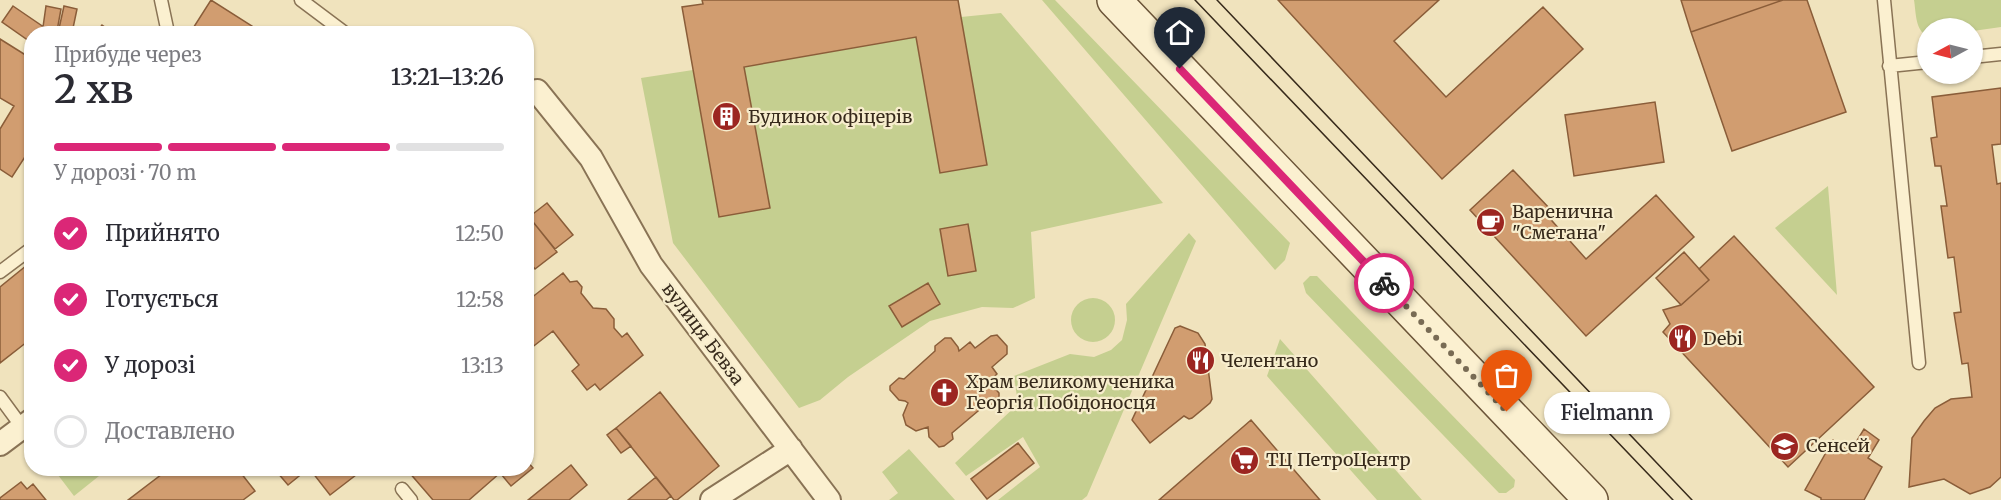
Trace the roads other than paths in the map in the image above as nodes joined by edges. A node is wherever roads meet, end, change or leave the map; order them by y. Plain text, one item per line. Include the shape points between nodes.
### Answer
1 (161, 0) edge
2 (301, 0) edge
3 (1114, 0) edge
4 (1884, 0) edge
5 (167, 26) edge
6 (336, 26) edge
7 (2001, 54) edge
8 (1983, 56) edge
9 (1917, 63) edge
10 (1889, 66) junction
11 (534, 94) edge
12 (24, 254) edge
13 (0, 272) edge
14 (1919, 363) dead end
15 (0, 397) edge
16 (24, 420) edge
17 (24, 425) edge
18 (0, 444) edge
19 (791, 449) junction
20 (402, 489) dead end
21 (411, 500) edge
22 (712, 500) edge
23 (830, 500) edge
24 (1591, 500) edge

1 - 5 lane
2 - 6 lane
3 - 24 main road
4 - 10 lane
7 - 8 lane
9 - 10 lane
10 - 14 lane
11 - 19 street, вулиця Бевза via 591,159 651,265
12 - 13 lane
15 - 16 lane
17 - 18 street
19 - 22 street
19 - 23 street, вулиця Бевза
20 - 21 lane

